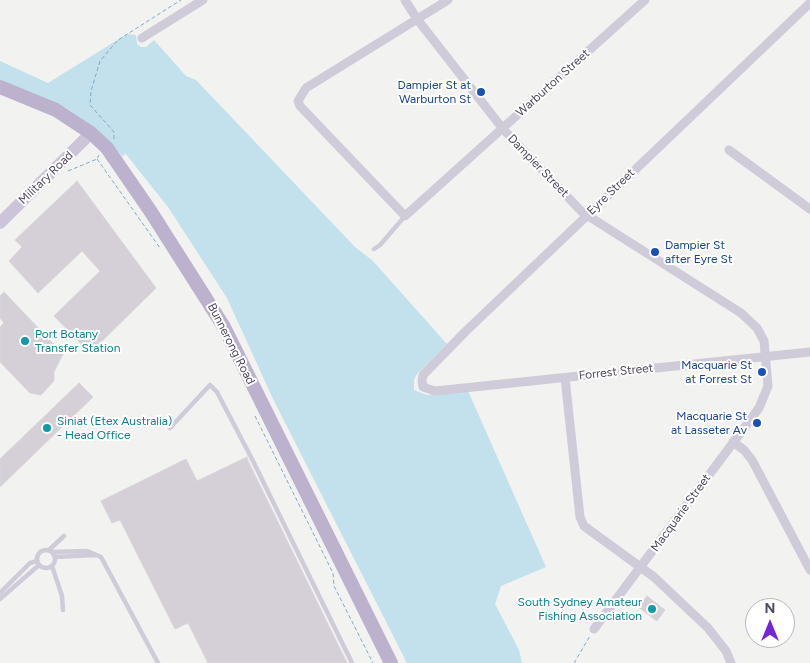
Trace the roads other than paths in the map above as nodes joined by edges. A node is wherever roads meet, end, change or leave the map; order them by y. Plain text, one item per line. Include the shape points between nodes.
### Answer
1 (203, 0) edge
2 (405, 0) edge
3 (448, 0) edge
4 (646, 0) edge
5 (810, 2) edge
6 (417, 20) junction
7 (142, 38) dead end
8 (0, 88) edge
9 (503, 129) junction
10 (91, 133) junction
11 (729, 150) dead end
12 (810, 209) edge
13 (586, 215) junction
14 (405, 216) junction
15 (0, 223) edge
16 (374, 249) dead end
17 (810, 352) edge
18 (766, 356) junction
19 (565, 378) junction
20 (423, 388) joint
21 (170, 428) dead end
22 (733, 442) junction
23 (64, 536) dead end
24 (52, 553) junction
25 (38, 563) junction
26 (52, 566) junction
27 (641, 568) junction
28 (810, 570) edge
29 (0, 593) edge
30 (0, 599) edge
31 (63, 610) dead end
32 (594, 629) road end
33 (158, 663) edge
34 (352, 663) edge
35 (391, 663) edge
36 (731, 663) edge

1 - 7 street
2 - 6 street, Dampier Street
3 - 6 street
4 - 9 street, Warburton Street
5 - 13 street, Eyre Street
6 - 9 street, Dampier Street
6 - 14 street via 306,88 298,101
8 - 10 main road, Bunnerong Road via 56,110
9 - 13 street, Dampier Street
9 - 14 street, Warburton Street
10 - 15 street, Military Road
10 - 35 main road, Bunnerong Road via 107,148 193,275 224,327
11 - 12 street
13 - 18 street, Dampier Street via 752,321 762,336
13 - 20 street, Eyre Street via 423,375
14 - 16 lane, Warburton Street
17 - 18 street, Forrest Street
18 - 19 street, Forrest Street
18 - 22 street, Macquarie Street via 768,379 765,396
19 - 20 street, Forrest Street via 435,391
19 - 27 street via 580,517 584,526
21 - 34 lane via 210,385 217,392
22 - 27 street, Macquarie Street
22 - 28 street via 752,460
23 - 24 lane
24 - 25 lane via 40,552
24 - 26 lane
24 - 33 lane via 87,551 105,562
25 - 26 lane via 45,568
25 - 29 lane via 30,563
25 - 30 lane
26 - 31 lane
27 - 32 street, Macquarie Street
27 - 36 street via 708,628

